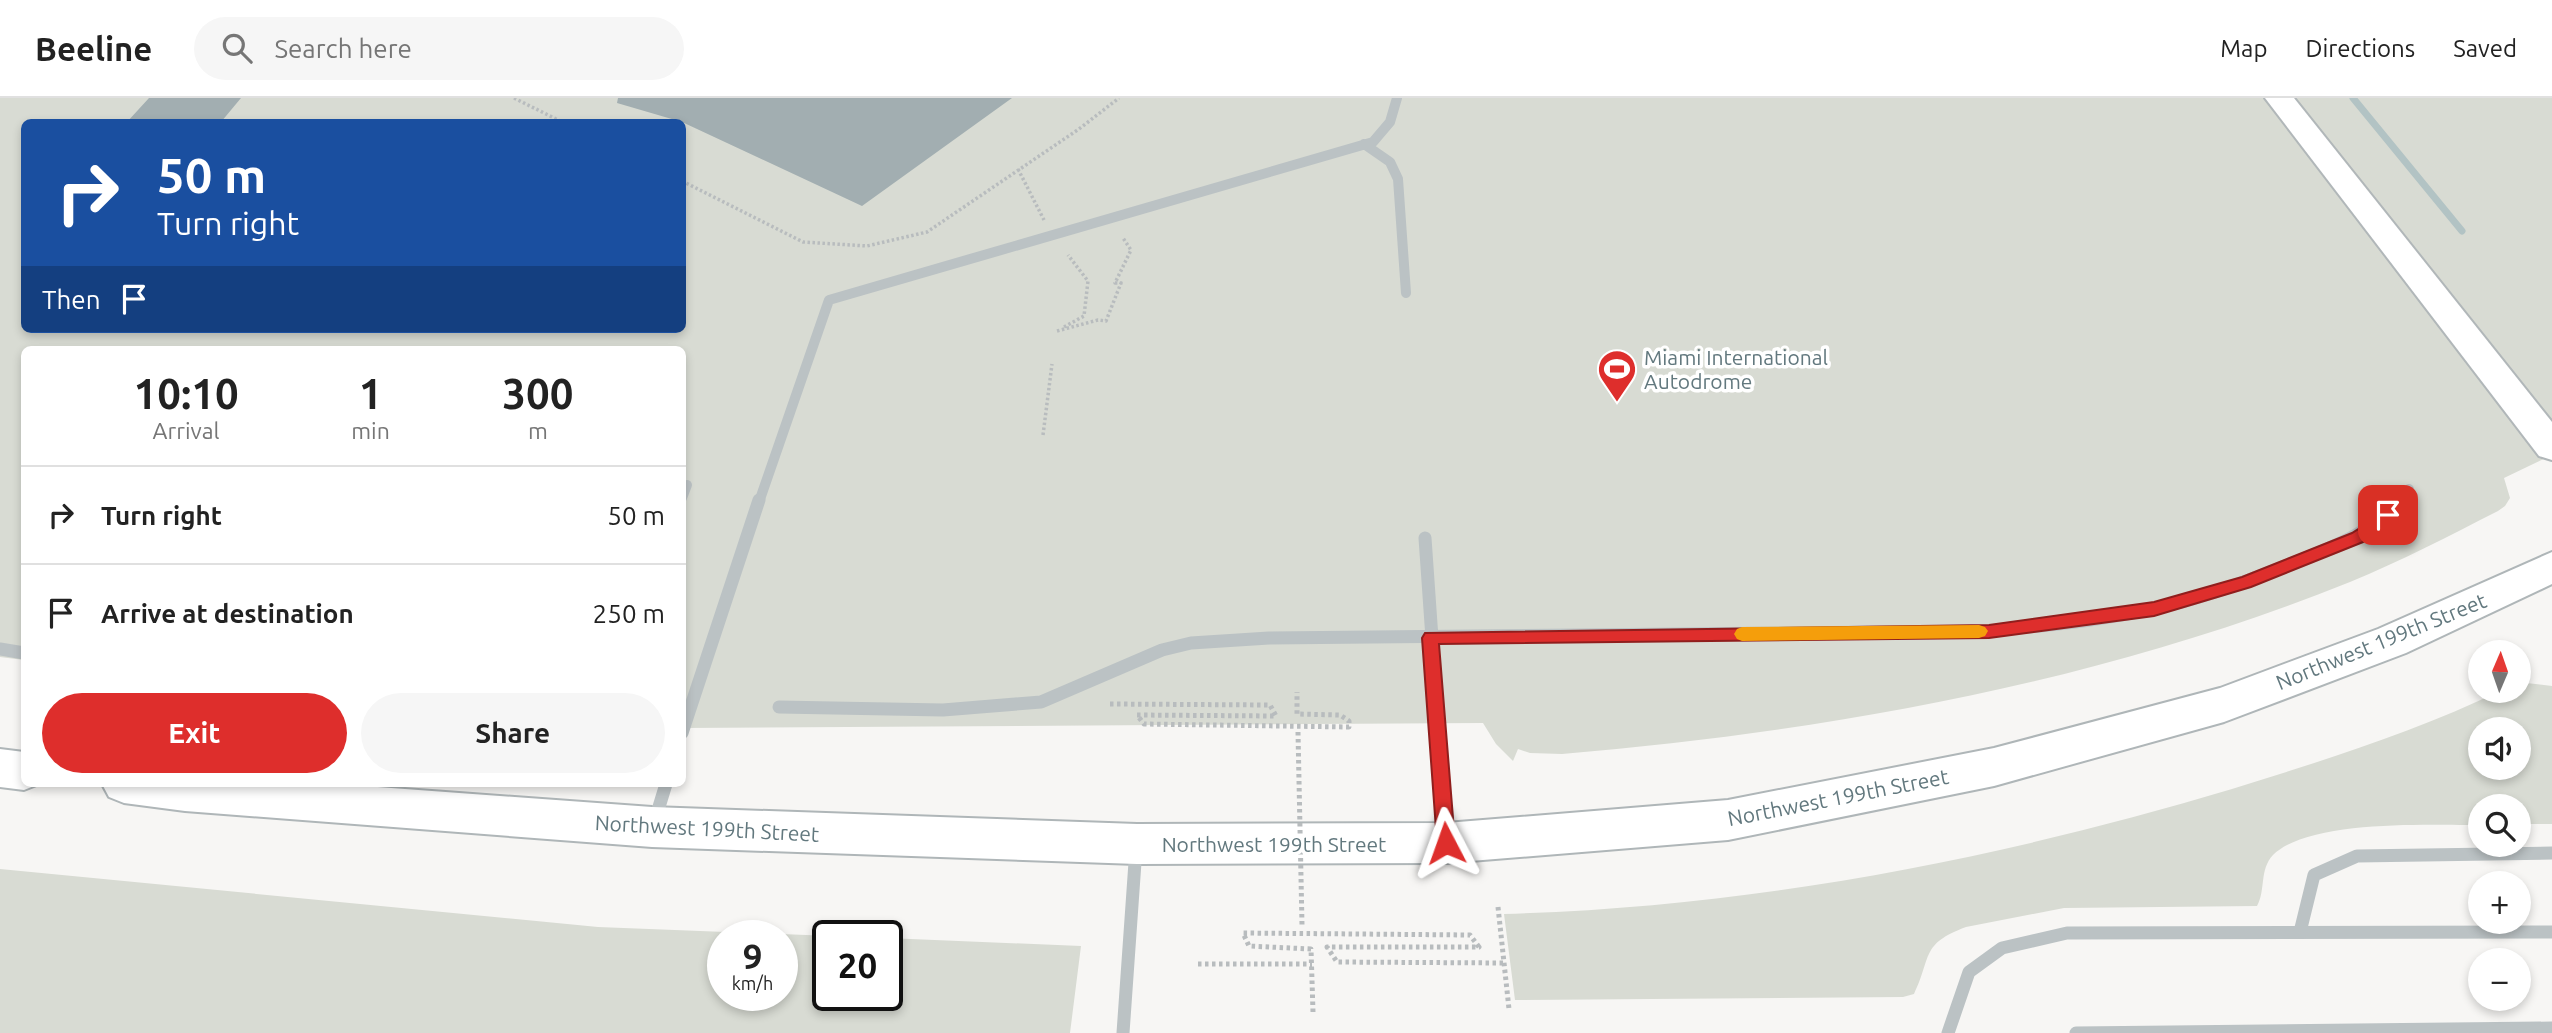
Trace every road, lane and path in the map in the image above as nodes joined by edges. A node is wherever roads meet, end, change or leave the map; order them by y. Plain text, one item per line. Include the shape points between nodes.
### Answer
1 (514, 98) edge
2 (1119, 98) edge
3 (1397, 98) edge
4 (2280, 98) edge
5 (556, 119) edge
6 (1364, 144) junction
7 (1018, 169) junction
8 (686, 183) edge
9 (1047, 227) dead end
10 (1123, 238) dead end
11 (1068, 255) dead end
12 (1406, 293) dead end
13 (1052, 364) dead end
14 (1043, 435) dead end
15 (2552, 447) edge
16 (2409, 489) dead end
17 (1425, 538) dead end
18 (2547, 574) edge
19 (1430, 638) junction
20 (0, 649) edge
21 (21, 652) edge
22 (1297, 692) dead end
23 (1110, 704) dead end
24 (779, 707) dead end
25 (686, 721) edge
26 (1298, 729) junction
27 (0, 768) edge
28 (21, 771) edge
29 (147, 787) edge
30 (665, 787) edge
31 (652, 827) junction
32 (1446, 843) junction
33 (1137, 844) junction
34 (2552, 853) edge
35 (1497, 907) dead end
36 (2300, 932) junction
37 (2552, 932) edge
38 (1302, 933) junction
39 (1504, 963) junction
40 (1198, 964) dead end
41 (1312, 964) junction
42 (1509, 1009) dead end
43 (1313, 1012) dead end
44 (2552, 1028) edge
45 (1123, 1033) edge
46 (1948, 1033) edge
47 (2076, 1033) edge

1 - 5 path
2 - 7 path
3 - 6 lane via 1396,113 1386,129
4 - 15 main road
6 - 12 lane via 1390,162 1398,179
6 - 25 lane via 829,300
7 - 8 path via 927,232 867,246 803,242
7 - 9 path
10 - 11 path via 1131,250 1115,283 1121,283 1106,321 1057,331 1084,316 1088,281
13 - 14 path
16 - 19 lane via 2388,515 2357,537 2246,582 2154,609 1989,631
17 - 19 lane
18 - 32 main road, Northwest 199th Street via 2392,641 2224,705 1994,767 1728,820
19 - 24 lane via 1191,643 1162,650 1041,702 986,709
19 - 32 lane
20 - 21 lane
22 - 26 path via 1297,714 1340,715 1349,721 1349,727
23 - 26 path via 1270,705 1276,716 1137,715 1144,724
26 - 38 path, bridge
27 - 28 main road
29 - 31 main road, Northwest 199th Street
30 - 31 lane
31 - 33 main road, Northwest 199th Street
32 - 33 main road, Northwest 199th Street
33 - 45 lane
34 - 36 lane via 2357,856 2314,875
35 - 39 path
36 - 37 lane
36 - 46 lane via 2067,933 2002,948 1969,972
38 - 39 path via 1470,935 1479,947 1326,947 1337,962
38 - 41 path via 1243,933 1249,946 1311,949
39 - 42 path
40 - 41 path
41 - 43 path
44 - 47 lane

